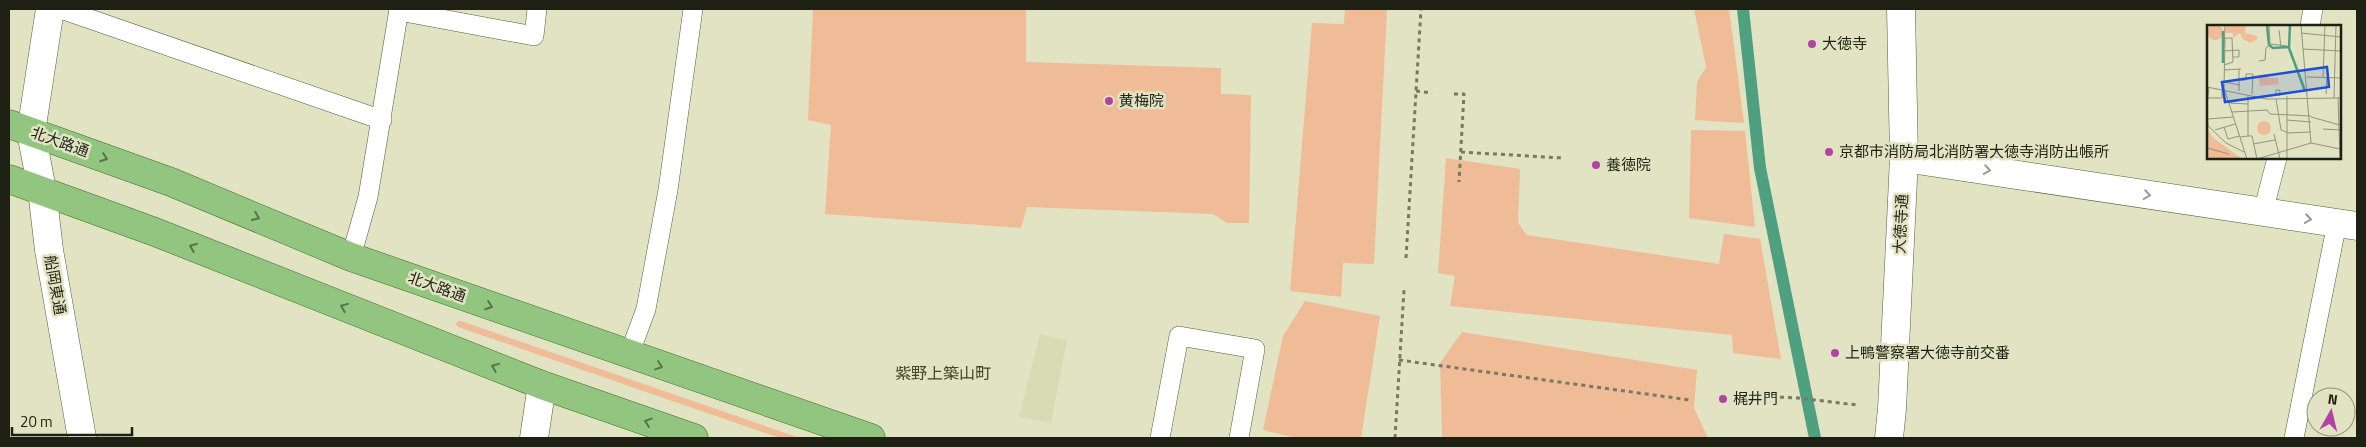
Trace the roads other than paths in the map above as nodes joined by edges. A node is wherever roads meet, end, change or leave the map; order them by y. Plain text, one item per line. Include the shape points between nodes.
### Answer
1 (50, 9) edge
2 (62, 9) edge
3 (537, 9) edge
4 (693, 9) edge
5 (1901, 9) edge
6 (2313, 9) edge
7 (399, 10) edge
8 (2310, 25) edge
9 (382, 120) junction
10 (20, 128) edge
11 (1904, 158) junction
12 (2277, 159) edge
13 (9, 179) edge
14 (42, 190) junction
15 (2263, 212) junction
16 (2347, 225) edge
17 (351, 256) junction
18 (629, 355) junction
19 (542, 385) junction
20 (82, 438) edge
21 (534, 438) edge
22 (694, 438) edge
23 (871, 438) edge
24 (1160, 438) edge
25 (1239, 438) edge
26 (1889, 438) edge
27 (2294, 438) edge

1 - 10 street
2 - 9 lane
3 - 7 lane via 534,36
4 - 18 lane via 663,218 646,309
5 - 11 street, 大徳寺通
6 - 8 lane
7 - 9 lane
9 - 17 lane via 368,197
10 - 14 street, 船岡東通
10 -> 17 main road, 北大路通 via 171,182
11 -> 15 street
11 - 26 street, 大徳寺通
12 - 15 lane
13 - 14 main road
19 -> 14 main road
14 - 20 street, 船岡東通 via 49,250
15 -> 16 street
16 - 27 lane
17 -> 18 main road, 北大路通
18 -> 23 main road, 北大路通
19 - 21 street
22 -> 19 main road
24 - 25 lane via 1179,336 1255,349

